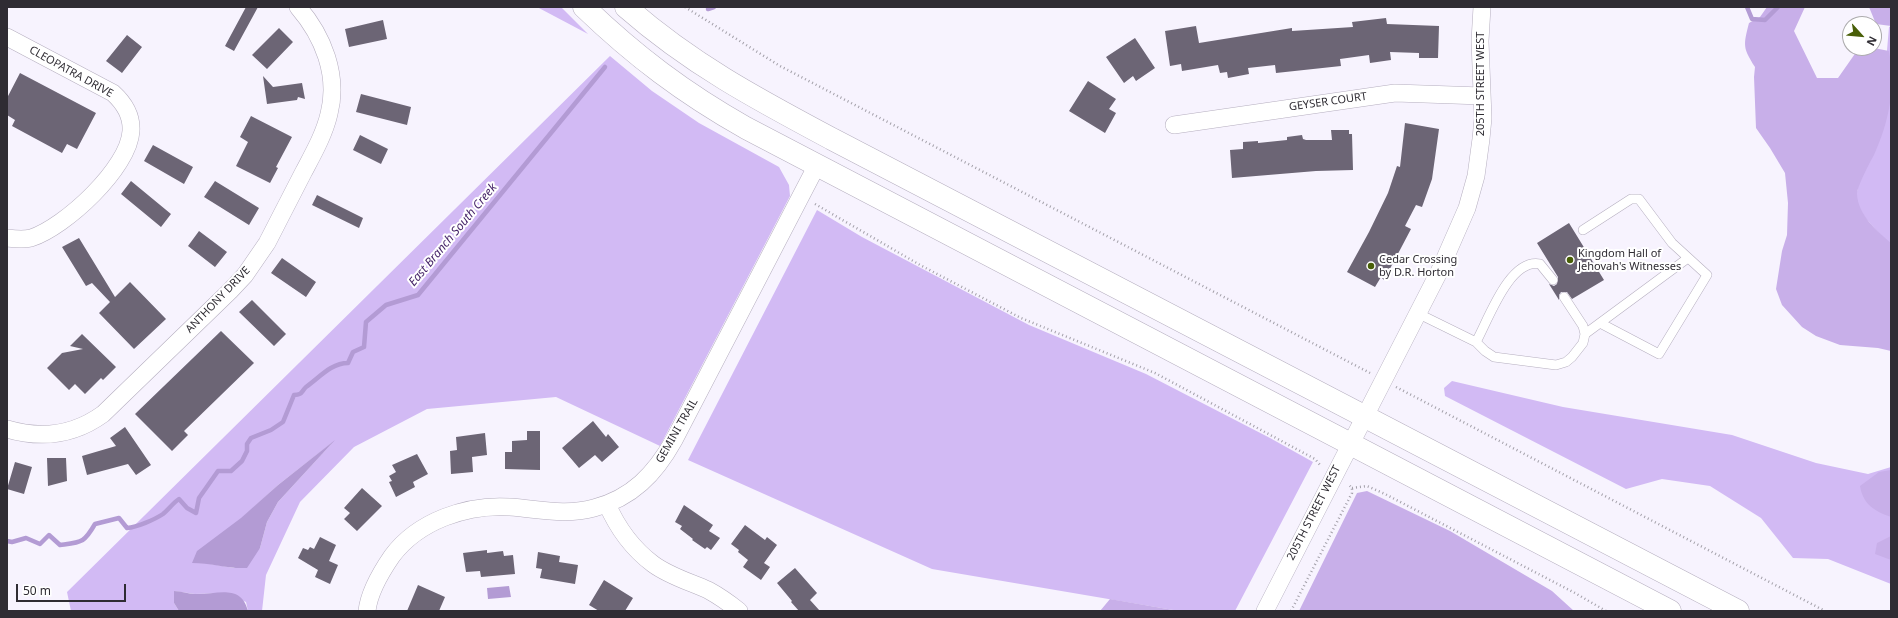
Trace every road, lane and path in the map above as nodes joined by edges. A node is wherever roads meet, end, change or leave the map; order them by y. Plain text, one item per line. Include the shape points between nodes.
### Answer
1 (298, 7) edge
2 (584, 7) edge
3 (626, 7) edge
4 (685, 7) edge
5 (1482, 7) edge
6 (7, 37) edge
7 (1482, 96) junction
8 (1174, 125) dead end
9 (817, 166) junction
10 (816, 204) dead end
11 (1583, 230) dead end
12 (7, 238) edge
13 (1688, 258) junction
14 (1553, 280) dead end
15 (1564, 297) dead end
16 (1417, 313) junction
17 (1600, 323) junction
18 (1585, 334) junction
19 (1476, 342) junction
20 (1383, 380) junction
21 (1364, 415) junction
22 (7, 429) edge
23 (1349, 444) junction
24 (1321, 466) dead end
25 (1348, 484) dead end
26 (1352, 488) junction
27 (607, 504) junction
28 (367, 611) edge
29 (739, 611) edge
30 (1265, 611) edge
31 (1291, 611) edge
32 (1606, 611) edge
33 (1670, 611) edge
34 (1738, 611) edge
35 (1825, 611) edge

1 - 22 street, ANTHONY DRIVE via 316,31 328,61 332,90 329,114 321,137 257,258 230,291 92,422 70,431 45,435
2 - 9 main road via 639,57 684,90 739,125
3 - 21 main road via 693,60 750,95 832,140
4 - 20 path via 780,66
5 - 7 street, 205TH STREET WEST
6 - 12 street, CLEOPATRA DRIVE via 113,93 126,108 131,124 129,140 122,157 85,200 57,224 39,235 24,240
7 - 8 street, GEYSER COURT via 1395,93
7 - 16 street, 205TH STREET WEST via 1481,146 1472,194 1456,237
9 - 23 main road
9 - 27 street, GEMINI TRAIL via 667,454 642,484
10 - 24 path via 920,265 1014,314 1155,373 1315,459
11 - 13 lane via 1631,199 1639,199 1672,243
13 - 17 lane
13 - 17 lane via 1707,275 1659,354
14 - 19 lane via 1540,264 1528,264 1505,286
15 - 18 lane via 1583,326
16 - 19 lane
16 - 20 street, 205TH STREET WEST
17 - 18 lane
18 - 19 lane via 1583,343 1572,357 1556,365 1494,356
20 - 21 street, 205TH STREET WEST
20 - 35 path
21 - 23 street, 205TH STREET WEST
21 - 34 main road
23 - 30 street, 205TH STREET WEST
23 - 33 main road
25 - 26 path
26 - 31 path via 1352,493
26 - 32 path via 1367,486 1385,494
27 - 28 street, GEMINI TRAIL via 568,513 509,507 474,509 444,518 419,531 395,553 379,577
27 - 29 street via 618,526 654,565 709,590

